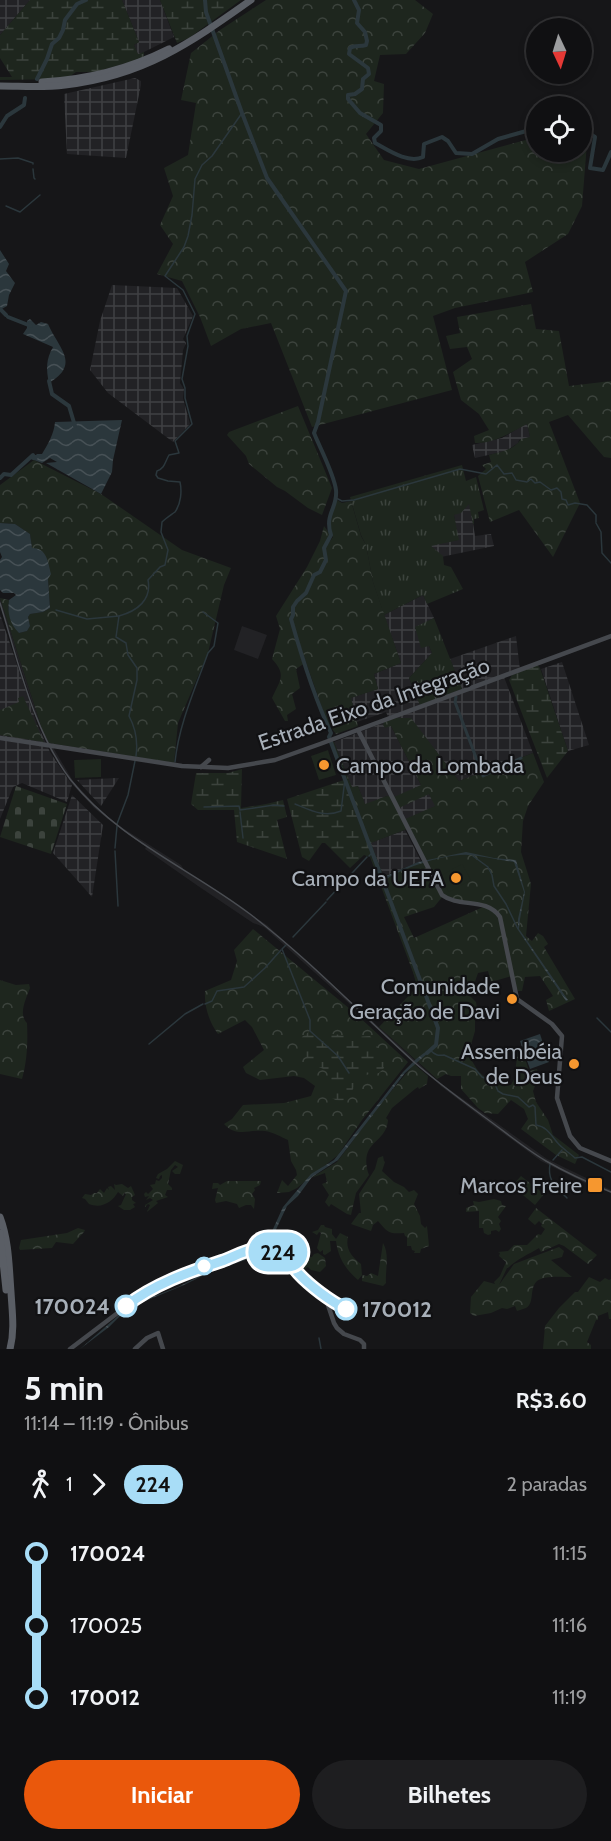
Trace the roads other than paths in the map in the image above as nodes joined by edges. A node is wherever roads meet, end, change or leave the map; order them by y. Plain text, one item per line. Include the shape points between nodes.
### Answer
1 (244, 0) edge
2 (251, 0) edge
3 (191, 39) junction
4 (0, 81) edge
5 (0, 86) edge
6 (611, 636) edge
7 (361, 733) junction
8 (0, 738) edge
9 (209, 760) dead end
10 (201, 767) junction
11 (611, 1161) edge
12 (0, 1217) edge
13 (0, 1233) edge
14 (8, 1349) edge
15 (70, 1349) edge
16 (135, 1349) edge
17 (163, 1349) edge
18 (364, 1349) edge

1 - 3 highway
2 - 3 highway
3 - 4 highway via 115,71 42,82
3 - 5 highway via 154,62 115,76 62,86
6 - 7 main road, Estrada Eixo da Integração via 366,727
7 - 10 main road, Estrada Eixo da Integração via 351,732 260,763
7 - 11 main road via 443,897 489,907 498,914 516,996 562,1036 557,1098 570,1136 580,1148
8 - 10 main road, Estrada Eixo da Integração, bridge
9 - 10 main road
12 - 14 highway via 9,1263 13,1333
13 - 14 highway
15 - 18 main road via 146,1293 187,1272 247,1250 265,1248 287,1259 319,1291 329,1305 334,1323 344,1334 360,1340
16 - 17 main road via 158,1333

